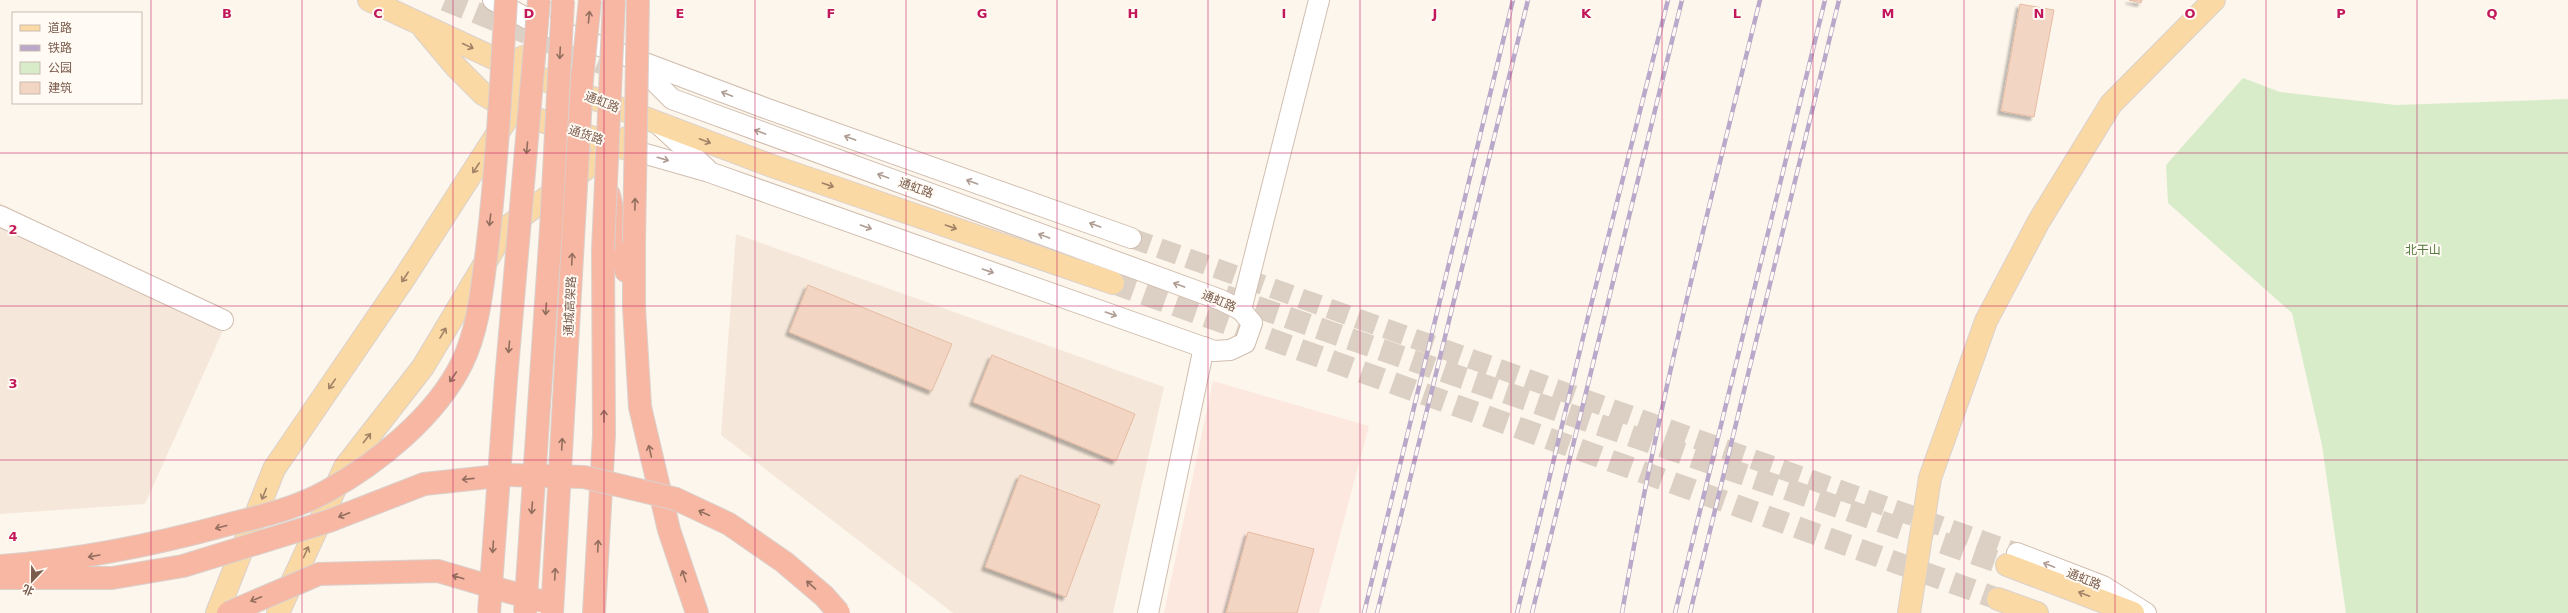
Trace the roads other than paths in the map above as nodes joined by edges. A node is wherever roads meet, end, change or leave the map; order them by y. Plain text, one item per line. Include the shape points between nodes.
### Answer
1 (369, 0) edge
2 (493, 0) edge
3 (506, 0) edge
4 (539, 0) edge
5 (563, 0) edge
6 (590, 0) edge
7 (614, 0) edge
8 (631, 0) edge
9 (638, 0) edge
10 (1319, 0) edge
11 (2214, 0) edge
12 (528, 9) edge
13 (419, 23) junction
14 (629, 56) junction
15 (521, 71) junction
16 (512, 111) junction
17 (632, 113) junction
18 (655, 122) junction
19 (624, 144) junction
20 (709, 172) junction
21 (606, 183) junction
22 (0, 216) edge
23 (1131, 238) tunnel mouth
24 (1113, 283) tunnel mouth
25 (634, 307) junction
26 (1241, 310) junction
27 (222, 320) dead end
28 (1204, 347) junction
29 (2012, 559) joint
30 (0, 566) edge
31 (0, 578) edge
32 (1998, 599) tunnel mouth
33 (217, 613) edge
34 (228, 613) edge
35 (278, 613) edge
36 (489, 613) edge
37 (525, 613) edge
38 (552, 613) edge
39 (560, 613) edge
40 (594, 613) edge
41 (696, 613) edge
42 (839, 613) edge
43 (1148, 613) edge
44 (1909, 613) edge
45 (2037, 613) edge
46 (2133, 613) edge
47 (2146, 613) edge

1 - 13 main road, 通虹路
2 - 12 street, 通虹路
3 -> 30 highway, bridge via 495,178 479,315 462,363 441,394 408,433 364,468 326,492 285,510 117,552 63,561
4 -> 36 highway, bridge
5 -> 37 highway, 通城高架路, bridge via 551,229
38 -> 6 highway, 通城高架路, bridge via 582,79
7 - 21 highway, bridge
8 - 14 main road
25 -> 9 highway, bridge
10 - 26 street
11 - 44 main road via 2110,104 2039,221 1986,321 1930,478
12 - 14 street, 通虹路
12 - 15 main road
13 -> 15 main road, 通虹路
13 - 16 main road, 通货路 via 483,94
14 - 17 main road
23 -> 14 street, 通虹路 via 765,108
26 -> 14 street, 通虹路 via 1221,300 672,99
15 - 16 main road via 519,91
15 - 17 main road, 通虹路
16 - 19 main road, 通货路
16 -> 33 main road via 403,280 274,469
17 - 18 main road, 通虹路
17 - 19 main road
18 - 20 street
18 -> 24 main road, 通虹路 via 772,166
19 -> 20 street, 通虹路
35 -> 19 main road via 344,467 423,367 506,228
20 -> 28 street, 通虹路
21 - 25 highway, bridge
40 -> 21 highway, bridge via 604,435 603,250
22 - 27 street
41 -> 25 highway via 669,530 640,407
26 - 28 street, 通虹路 via 1252,323 1245,342 1230,350
28 - 43 street
46 -> 29 main road, 通虹路
47 -> 29 street, 通虹路 via 2103,586
42 -> 31 highway, bridge via 824,596 784,562 729,524 676,499 584,477 508,475 424,484 329,521 183,566 112,578
32 - 45 main road
39 -> 34 highway, bridge via 546,603 438,571 319,574

